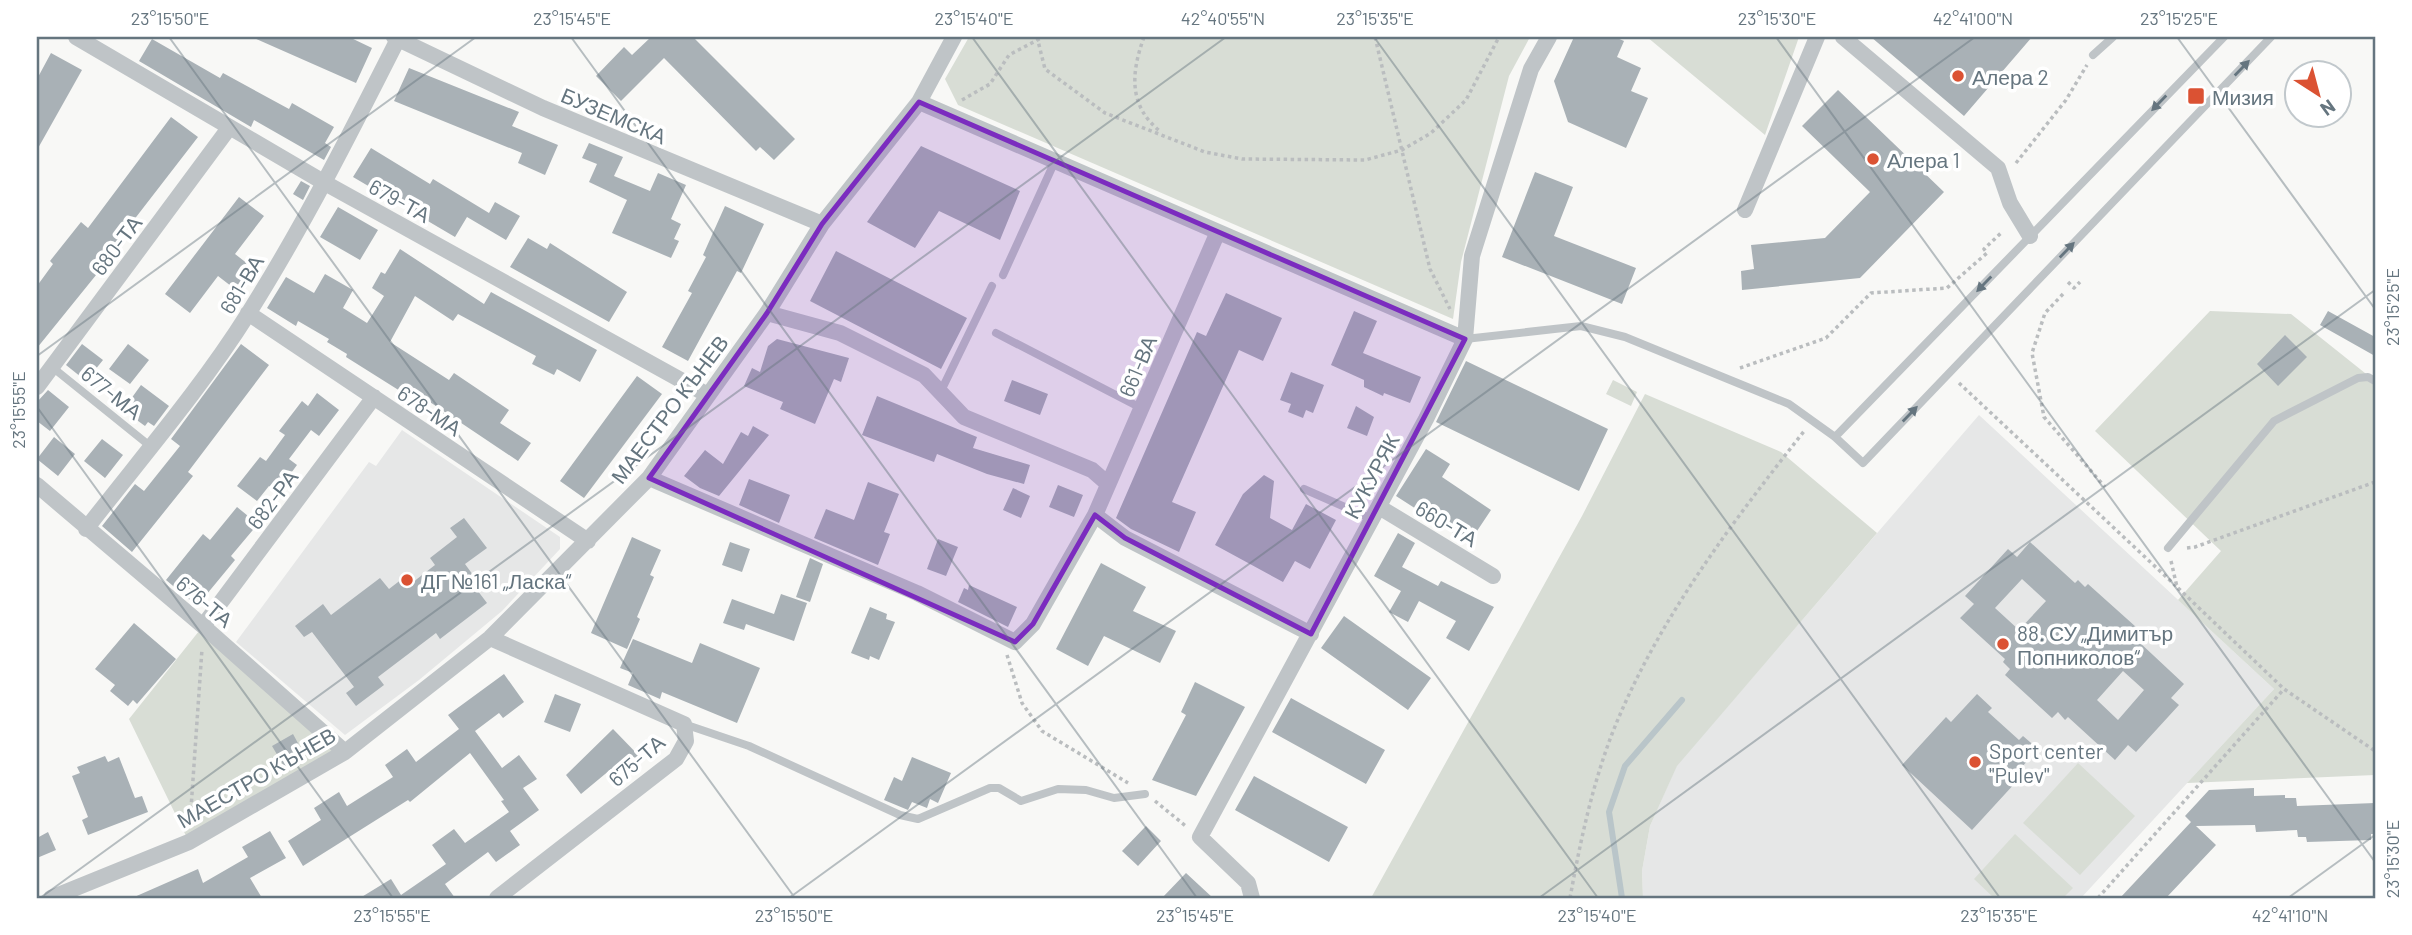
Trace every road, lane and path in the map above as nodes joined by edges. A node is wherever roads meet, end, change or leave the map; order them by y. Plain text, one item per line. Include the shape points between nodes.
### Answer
1 (76, 37) edge
2 (1043, 37) edge
3 (1144, 37) edge
4 (1375, 37) edge
5 (1499, 37) edge
6 (1549, 37) edge
7 (1817, 37) edge
8 (1843, 37) edge
9 (2113, 37) edge
10 (2224, 37) edge
11 (2271, 37) edge
12 (396, 38) edge
13 (1037, 38) edge
14 (948, 39) edge
15 (2093, 55) joint
16 (955, 101) dead end
17 (919, 102) junction
18 (229, 128) junction
19 (1168, 137) junction
20 (1402, 150) junction
21 (1055, 161) junction
22 (2016, 161) dead end
23 (325, 183) junction
24 (1745, 210) dead end
25 (822, 224) junction
26 (2001, 233) dead end
27 (1217, 234) junction
28 (2030, 236) junction
29 (1003, 275) dead end
30 (2068, 282) dead end
31 (2080, 282) dead end
32 (992, 286) dead end
33 (2063, 294) dead end
34 (248, 313) junction
35 (767, 313) junction
36 (996, 333) dead end
37 (1465, 339) junction
38 (52, 366) junction
39 (1949, 374) junction
40 (1720, 375) junction
41 (2375, 381) edge
42 (37, 387) edge
43 (940, 393) junction
44 (706, 394) junction
45 (374, 397) junction
46 (1141, 408) junction
47 (1812, 420) junction
48 (1835, 437) junction
49 (150, 446) junction
50 (649, 478) junction
51 (2375, 482) edge
52 (1108, 484) junction
53 (37, 485) edge
54 (2105, 487) dead end
55 (1304, 489) dead end
56 (1375, 513) junction
57 (1096, 514) junction
58 (86, 529) junction
59 (589, 541) junction
60 (2168, 548) junction
61 (1493, 576) dead end
62 (2177, 587) junction
63 (203, 626) junction
64 (1311, 634) junction
65 (1001, 637) junction
66 (490, 638) junction
67 (2284, 690) junction
68 (684, 724) junction
69 (2375, 751) edge
70 (345, 752) junction
71 (1145, 794) junction
72 (1200, 836) junction
73 (189, 842) junction
74 (51, 898) edge
75 (497, 898) edge
76 (1252, 898) edge
77 (1570, 898) edge
78 (2098, 898) edge

1 - 18 street, 679-ТА
2 - 13 path
3 - 19 path via 1135,62 1135,94 1150,123
4 - 20 path
5 - 20 path via 1466,100 1431,133
6 - 37 street, КУКУРЯК via 1531,69 1472,256
7 - 24 street
8 - 28 street via 1998,168 2010,203
9 - 15 lane
10 -> 28 lane
39 -> 11 lane
12 - 23 street, 681-ВА
12 - 25 street, БУЗЕМСКА via 543,108
13 - 16 path via 1009,55 990,85 967,100
13 - 19 path via 1045,69 1105,113
14 - 17 street, МАЕСТРО КЪНЕВ
15 - 22 path via 2066,100
17 - 21 street
17 - 25 street, МАЕСТРО КЪНЕВ
18 - 23 street, 679-ТА
18 - 38 street, 680-ТА
19 - 20 path via 1205,152 1242,159 1365,160
20 - 37 path via 1430,269
21 - 27 street
21 - 29 lane
23 - 34 street, 681-ВА
23 - 44 street, 679-ТА
25 - 35 street, МАЕСТРО КЪНЕВ
26 - 40 path via 1984,249 1987,253 1947,288 1871,293 1826,338
27 - 37 street
27 - 46 street, 661-ВА
28 -> 48 lane
30 - 31 path via 2074,288
32 - 43 lane
33 - 54 path via 2043,312 2032,353 2044,417
34 - 45 street, 678-МА
34 - 49 street, 681-ВА via 198,387
35 - 43 street via 840,333 924,375
35 - 44 street, МАЕСТРО КЪНЕВ
36 - 46 lane
37 - 40 lane via 1581,326 1625,337
37 - 56 street, КУКУРЯК
38 - 42 street, 680-ТА
38 - 49 lane, 677-МА
48 -> 39 lane via 1863,463
39 - 62 path
40 - 47 lane via 1789,404
41 - 60 lane via 2358,378 2274,421
43 - 52 street via 964,416 1092,470
44 - 50 street, МАЕСТРО КЪНЕВ
45 - 59 street, 678-МА
45 - 63 street, 682-РА
46 - 52 street, 661-ВА
47 - 48 lane
47 - 77 path via 1728,528 1647,659 1612,734
49 - 58 street, 681-ВА
50 - 59 street, МАЕСТРО КЪНЕВ
50 - 65 street via 917,593
51 - 60 path via 2195,547
52 - 57 street, 661-ВА
53 - 58 street, 676-ТА
55 - 56 lane
56 - 61 street, 660-ТА
56 - 64 street, КУКУРЯК
57 - 64 street via 1125,538
57 - 65 street, 661-ВА via 1034,624 1016,642
58 - 63 street, 676-ТА
59 - 66 street, МАЕСТРО КЪНЕВ
60 - 62 path
62 - 67 path
63 - 70 street, 676-ТА
63 - 73 path
64 - 72 street, КУКУРЯК
65 - 71 path via 1022,703 1042,731
66 - 68 street, 675-ТА
66 - 70 street, МАЕСТРО КЪНЕВ
67 - 69 path
67 - 78 path
68 - 71 lane via 749,746 918,819 990,788 1021,801 1058,789 1114,798
68 - 75 street, 675-ТА via 686,741 676,759
70 - 73 street, МАЕСТРО КЪНЕВ
71 - 72 path
72 - 76 street via 1248,883
73 - 74 street, МАЕСТРО КЪНЕВ

